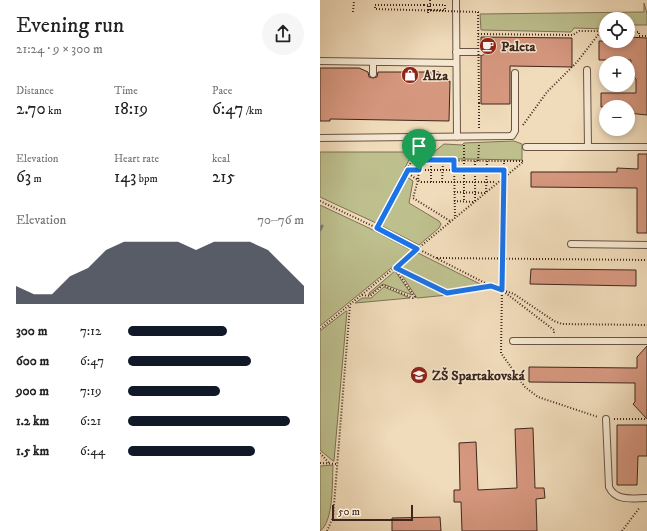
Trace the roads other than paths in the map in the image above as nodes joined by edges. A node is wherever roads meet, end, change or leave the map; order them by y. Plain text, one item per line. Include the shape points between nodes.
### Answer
1 (456, 0) edge
2 (456, 52) junction
3 (481, 52) dead end
4 (320, 61) edge
5 (374, 62) junction
6 (456, 63) junction
7 (587, 70) dead end
8 (516, 73) dead end
9 (373, 74) dead end
10 (457, 137) junction
11 (320, 138) edge
12 (526, 147) dead end
13 (588, 147) junction
14 (647, 147) edge
15 (571, 244) dead end
16 (647, 245) edge
17 (513, 341) dead end
18 (647, 341) edge
19 (606, 419) road end
20 (647, 498) edge

1 - 2 lane
2 - 3 lane
2 - 6 lane
4 - 5 lane
5 - 6 lane
5 - 9 lane
6 - 10 lane
7 - 13 lane
8 - 10 lane via 514,134 507,138
10 - 11 lane
12 - 13 lane
13 - 14 lane
15 - 16 lane
17 - 18 lane
19 - 20 lane via 609,487 612,493 617,497

